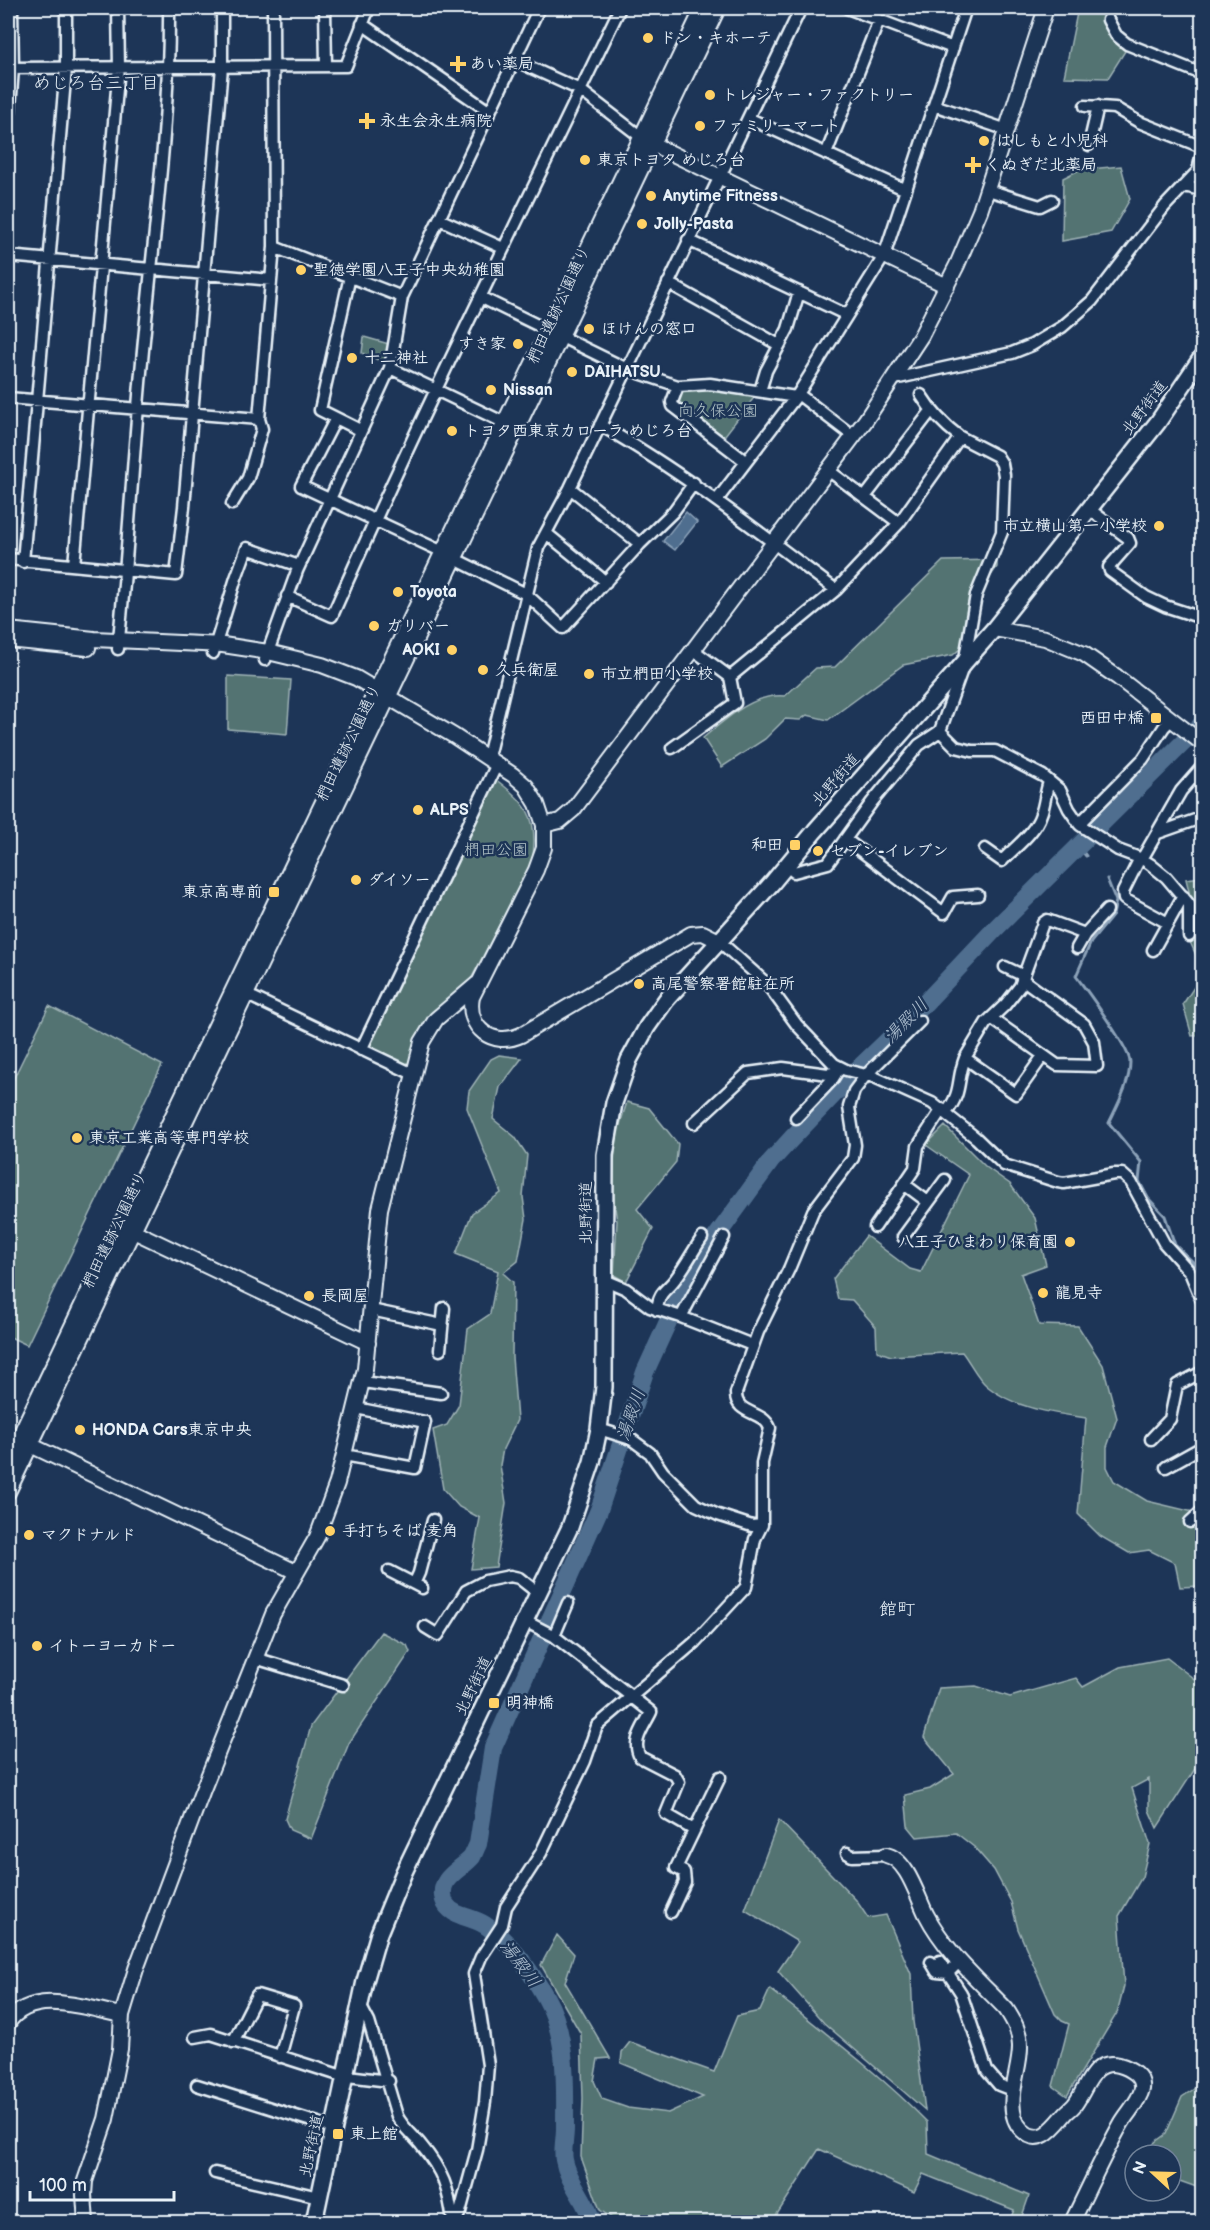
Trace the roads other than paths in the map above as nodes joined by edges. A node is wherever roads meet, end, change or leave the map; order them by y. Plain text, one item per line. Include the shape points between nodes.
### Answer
1 (12, 8) edge
2 (66, 8) edge
3 (118, 8) edge
4 (169, 8) edge
5 (222, 8) edge
6 (273, 8) edge
7 (326, 8) edge
8 (369, 8) edge
9 (539, 8) edge
10 (620, 8) edge
11 (703, 8) edge
12 (718, 8) edge
13 (801, 8) edge
14 (847, 8) edge
15 (966, 8) edge
16 (1046, 8) edge
17 (879, 20) junction
18 (1108, 20) dead end
19 (362, 24) junction
20 (953, 48) junction
21 (514, 60) junction
22 (222, 66) junction
23 (274, 66) junction
24 (326, 66) junction
25 (119, 67) junction
26 (170, 67) junction
27 (10, 68) edge
28 (66, 68) junction
29 (1203, 74) edge
30 (580, 90) junction
31 (934, 105) junction
32 (1085, 106) dead end
33 (1098, 106) junction
34 (490, 112) junction
35 (747, 118) junction
36 (1007, 130) junction
37 (8, 136) edge
38 (641, 137) junction
39 (653, 145) junction
40 (1089, 145) dead end
41 (1203, 147) edge
42 (1203, 153) edge
43 (826, 154) junction
44 (1200, 169) edge
45 (719, 177) junction
46 (1184, 186) junction
47 (906, 190) junction
48 (988, 190) junction
49 (1203, 190) edge
50 (1052, 200) dead end
51 (439, 219) junction
52 (688, 240) junction
53 (274, 247) junction
54 (503, 248) junction
55 (8, 256) edge
56 (884, 256) junction
57 (51, 260) junction
58 (102, 265) junction
59 (150, 269) junction
60 (204, 274) junction
61 (350, 276) junction
62 (271, 280) junction
63 (668, 283) junction
64 (947, 286) junction
65 (799, 292) junction
66 (402, 297) junction
67 (480, 297) junction
68 (847, 315) junction
69 (556, 334) junction
70 (779, 345) junction
71 (1203, 357) edge
72 (390, 368) junction
73 (627, 369) junction
74 (894, 379) junction
75 (678, 386) junction
76 (437, 390) junction
77 (760, 391) junction
78 (797, 395) junction
79 (921, 395) dead end
80 (8, 398) edge
81 (38, 401) junction
82 (89, 405) junction
83 (137, 409) junction
84 (931, 411) junction
85 (192, 414) junction
86 (336, 417) junction
87 (259, 419) junction
88 (505, 423) junction
89 (600, 425) junction
90 (360, 430) junction
91 (853, 436) junction
92 (960, 437) junction
93 (745, 461) junction
94 (828, 470) junction
95 (694, 483) junction
96 (570, 488) junction
97 (865, 497) junction
98 (329, 498) junction
99 (717, 500) junction
100 (232, 504) dead end
101 (1089, 509) junction
102 (374, 520) junction
103 (899, 523) junction
104 (546, 533) junction
105 (773, 543) junction
106 (640, 544) junction
107 (449, 555) junction
108 (8, 559) edge
109 (23, 562) junction
110 (74, 565) junction
111 (299, 566) junction
112 (126, 572) junction
113 (606, 582) junction
114 (836, 590) junction
115 (526, 594) junction
116 (287, 596) junction
117 (1203, 618) edge
118 (994, 629) junction
119 (8, 630) edge
120 (8, 640) edge
121 (118, 644) junction
122 (214, 649) junction
123 (692, 649) junction
124 (267, 656) junction
125 (964, 664) junction
126 (730, 677) junction
127 (376, 690) junction
128 (389, 697) junction
129 (1172, 719) junction
130 (940, 730) junction
131 (1200, 741) edge
132 (892, 744) junction
133 (919, 745) junction
134 (672, 748) dead end
135 (492, 760) junction
136 (1203, 767) edge
137 (1049, 782) junction
138 (1203, 824) edge
139 (544, 825) junction
140 (1079, 825) junction
141 (1158, 833) junction
142 (845, 839) junction
143 (985, 849) dead end
144 (1141, 858) junction
145 (787, 866) junction
146 (978, 895) dead end
147 (1183, 896) junction
148 (1107, 910) dead end
149 (1168, 923) junction
150 (1085, 934) junction
151 (1190, 936) dead end
152 (720, 941) junction
153 (1077, 948) dead end
154 (1153, 950) dead end
155 (1005, 967) dead end
156 (1023, 977) junction
157 (477, 984) junction
158 (240, 992) junction
159 (991, 1018) junction
160 (920, 1021) dead end
161 (361, 1050) junction
162 (1043, 1056) junction
163 (965, 1058) junction
164 (841, 1070) junction
165 (413, 1074) junction
166 (865, 1075) junction
167 (944, 1111) junction
168 (796, 1118) dead end
169 (694, 1123) dead end
170 (945, 1180) dead end
171 (904, 1184) junction
172 (928, 1202) junction
173 (875, 1227) dead end
174 (127, 1228) junction
175 (903, 1237) dead end
176 (702, 1238) dead end
177 (724, 1238) dead end
178 (605, 1280) junction
179 (1203, 1301) edge
180 (444, 1308) dead end
181 (371, 1310) junction
182 (659, 1311) junction
183 (680, 1317) junction
184 (442, 1325) junction
185 (368, 1343) junction
186 (752, 1345) junction
187 (440, 1350) dead end
188 (1203, 1372) edge
189 (363, 1382) junction
190 (441, 1393) dead end
191 (356, 1408) junction
192 (599, 1429) junction
193 (1151, 1439) dead end
194 (18, 1440) edge
195 (1203, 1447) edge
196 (344, 1455) junction
197 (8, 1460) edge
198 (1166, 1467) dead end
199 (8, 1492) edge
200 (1203, 1511) edge
201 (433, 1520) dead end
202 (1190, 1522) dead end
203 (762, 1525) junction
204 (388, 1571) dead end
205 (296, 1572) junction
206 (538, 1593) junction
207 (568, 1603) dead end
208 (531, 1624) junction
209 (425, 1627) dead end
210 (553, 1635) junction
211 (255, 1658) junction
212 (343, 1685) dead end
213 (631, 1695) junction
214 (720, 1777) dead end
215 (694, 1830) junction
216 (847, 1853) dead end
217 (886, 1855) joint
218 (671, 1912) dead end
219 (936, 1961) dead end
220 (960, 1961) junction
221 (948, 1973) junction
222 (360, 2005) junction
223 (122, 2015) junction
224 (8, 2024) edge
225 (195, 2037) dead end
226 (233, 2042) junction
227 (280, 2057) junction
228 (345, 2077) junction
229 (388, 2081) junction
230 (197, 2086) dead end
231 (1012, 2090) junction
232 (334, 2128) junction
233 (215, 2173) dead end
234 (319, 2197) junction
235 (86, 2223) edge
236 (314, 2223) edge
237 (454, 2223) edge
238 (1072, 2223) edge

1 - 27 street
2 - 28 street
3 - 25 street
4 - 26 street
5 - 22 street
6 - 23 street
7 - 24 street
8 - 19 street
9 - 21 street
10 - 30 street
11 - 38 street, 椚田遺跡公園通り
12 - 39 street, 椚田遺跡公園通り
13 - 35 street
14 - 17 street
15 - 20 street
16 - 36 street
17 - 20 street
17 - 43 street
18 - 29 street via 1116,35 1127,44
19 - 24 street via 346,66
19 - 34 street
20 - 31 street
21 - 30 street
21 - 34 street
22 - 23 street
22 - 26 street
22 - 60 street
23 - 24 street
23 - 53 street
25 - 26 street
25 - 28 street
25 - 58 street
26 - 59 street
27 - 28 street
27 - 37 street
28 - 57 street
30 - 38 street
30 - 54 street
31 - 36 street
31 - 47 street
32 - 33 street
33 - 40 street
33 - 41 street via 1114,108
34 - 51 street
35 - 43 street
35 - 45 street
36 - 48 street
38 - 39 street
38 - 69 street, 椚田遺跡公園通り
39 - 45 street
39 - 69 street, 椚田遺跡公園通り
42 - 44 street
43 - 47 street
44 - 46 street
45 - 52 street
45 - 56 street
46 - 49 street
46 - 74 street via 1092,301 1054,333 1012,353
47 - 56 street
48 - 50 street via 1040,206
48 - 64 street
51 - 54 street
51 - 66 street
52 - 63 street
52 - 65 street
53 - 61 street
53 - 62 street
54 - 67 street
55 - 57 street
56 - 64 street
56 - 68 street
57 - 58 street
57 - 81 street
58 - 59 street
58 - 82 street
59 - 60 street
59 - 83 street
60 - 62 street
60 - 85 street
61 - 66 street
61 - 86 street via 320,410
62 - 87 street
63 - 70 street
63 - 73 street
64 - 74 street
65 - 68 street
65 - 70 street
66 - 72 street
67 - 69 street
67 - 76 street
68 - 78 street
69 - 73 street
69 - 88 street, 椚田遺跡公園通り
69 - 107 street, 椚田遺跡公園通り
70 - 77 street
71 - 101 main road, 北野街道
72 - 76 street
72 - 90 street
73 - 75 street
73 - 89 street
74 - 91 street
75 - 77 street via 710,384
75 - 93 street via 673,406
76 - 88 street
76 - 102 street
77 - 78 street
78 - 91 street
78 - 93 street
79 - 84 street
80 - 81 street
81 - 82 street
81 - 109 street
82 - 83 street
82 - 110 street
83 - 85 street
83 - 112 street
84 - 92 street
84 - 97 street
85 - 87 street
85 - 112 street via 176,575
86 - 90 street
86 - 98 street via 301,486
87 - 100 street via 262,429 248,477
88 - 107 street, 椚田遺跡公園通り
89 - 95 street
89 - 96 street
90 - 98 street
91 - 94 street
92 - 103 street
92 - 125 street via 997,456 1004,475 1002,532 976,595
93 - 99 street
94 - 97 street
94 - 105 street
95 - 99 street
95 - 106 street via 673,512
96 - 104 street
96 - 106 street
97 - 103 street
98 - 102 street
98 - 111 street
99 - 105 street
101 - 117 street via 1130,543 1109,567 1110,571 1155,602
101 - 118 main road, 北野街道
102 - 107 street
102 - 116 street via 332,616
103 - 114 street
104 - 113 street
104 - 115 street
105 - 114 street
105 - 123 street
106 - 113 street
107 - 115 street
107 - 127 street, 椚田遺跡公園通り
107 - 128 street, 椚田遺跡公園通り
108 - 109 street
109 - 110 street
110 - 112 street
111 - 116 street
111 - 122 street via 247,548
112 - 121 street
113 - 115 street via 563,628
114 - 126 street
115 - 135 street
116 - 124 street
118 - 125 main road, 北野街道
118 - 129 street via 1045,638 1076,650
119 - 121 street
120 - 121 street via 46,645
121 - 122 street
122 - 124 street
123 - 126 street
123 - 139 street via 573,810 560,821
124 - 127 street via 352,686
125 - 130 street
125 - 132 main road, 北野街道
126 - 134 street via 735,703
127 - 128 street
127 - 158 street, 椚田遺跡公園通り
128 - 135 street
128 - 158 street, 椚田遺跡公園通り
129 - 131 street
129 - 140 street via 1143,759
130 - 133 street
130 - 137 street via 956,747 1001,753
132 - 133 street
132 - 145 main road, 北野街道
133 - 142 street
135 - 139 street via 526,786
135 - 161 street
136 - 141 street via 1180,792
137 - 140 street via 1060,790
137 - 143 street via 1036,825 1002,861
138 - 141 street via 1195,820
139 - 157 street via 540,861
140 - 144 street via 1118,850
141 - 144 street
142 - 145 street via 828,863 794,872
142 - 146 street via 944,913 953,897
144 - 147 street
144 - 149 street via 1123,892 1124,899
145 - 152 main road, 北野街道
147 - 149 street
147 - 151 street via 1189,904
148 - 150 street
149 - 154 street
150 - 153 street
150 - 156 street via 1046,921
152 - 157 street via 703,933 691,934 512,1039 490,1036 474,1023 470,1004
152 - 164 street via 767,984 797,1025
152 - 178 main road, 北野街道 via 658,1010 636,1046 618,1089 604,1162
155 - 156 street
156 - 159 street via 1013,995
156 - 162 street via 1084,1024 1094,1042 1097,1066 1057,1065
157 - 165 street via 430,1027
158 - 161 street
158 - 174 street, 椚田遺跡公園通り
159 - 162 street
159 - 163 street
160 - 166 street
161 - 165 street
162 - 163 street via 1016,1094
163 - 167 street via 957,1096
164 - 166 street
164 - 168 street
164 - 169 street via 828,1074 783,1068 748,1073
165 - 181 street via 380,1209
166 - 167 street via 904,1089
166 - 186 street via 849,1107 855,1145 853,1158 813,1211
167 - 171 street via 918,1146 915,1168
167 - 179 street via 1009,1167 1065,1183 1109,1174 1125,1176 1167,1247 1190,1272
170 - 172 street
171 - 172 street
171 - 173 street
172 - 175 street
174 - 185 street
174 - 194 street, 椚田遺跡公園通り
176 - 182 street via 658,1301
177 - 183 street
178 - 182 street
178 - 192 main road, 北野街道 via 604,1387
180 - 184 street
181 - 184 street
181 - 185 street
182 - 183 street
183 - 186 street
184 - 187 street
185 - 189 street
186 - 203 street via 735,1398 739,1406 766,1421 770,1428 762,1463
188 - 193 street via 1177,1384 1170,1419
189 - 190 street
189 - 191 street
191 - 196 street
191 - 196 street via 425,1422 415,1468
192 - 203 street via 631,1439 650,1454 696,1505 752,1526
192 - 206 main road, 北野街道 via 577,1508
194 - 197 street, 椚田遺跡公園通り
194 - 199 street, 椚田遺跡公園通り
194 - 205 street
195 - 198 street
196 - 205 street via 317,1537
200 - 202 street
201 - 204 street via 418,1586
203 - 213 street via 755,1539 744,1591 694,1642
205 - 211 street via 275,1609
206 - 208 main road, 北野街道
206 - 209 street via 519,1578 485,1581 466,1591 438,1635
207 - 210 street
208 - 210 street
208 - 222 main road, 北野街道 via 390,1904
210 - 213 street
211 - 212 street
211 - 223 street via 181,1848
213 - 215 street via 651,1712 636,1743 640,1757 678,1778 666,1814
213 - 237 street via 593,1732 585,1761 559,1816 506,1908 502,1925 474,1974 488,2064 485,2102 477,2150
214 - 215 street
215 - 218 street via 676,1868 684,1872 685,1881
216 - 217 street
217 - 220 street via 903,1865 937,1933
219 - 221 street
220 - 221 street
220 - 231 street via 1015,2022 1020,2048
221 - 231 street via 961,1993 987,2071 999,2085
222 - 228 main road, 北野街道
222 - 229 street
223 - 224 street via 49,2002 28,2006
223 - 235 street via 110,2104 85,2181
225 - 226 street via 211,2034
226 - 227 street
226 - 227 street via 257,1995 294,2007
227 - 228 street
228 - 229 street
228 - 232 main road, 北野街道
229 - 237 street via 400,2122 443,2175
230 - 232 street
231 - 238 street via 1012,2105 1022,2130 1041,2136 1055,2128 1091,2076 1103,2066 1119,2065 1141,2079 1139,2096
232 - 234 main road, 北野街道
233 - 234 street
234 - 236 main road, 北野街道

